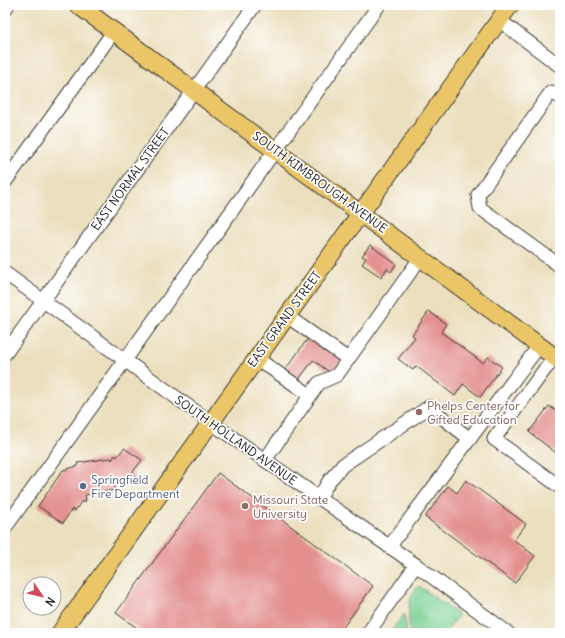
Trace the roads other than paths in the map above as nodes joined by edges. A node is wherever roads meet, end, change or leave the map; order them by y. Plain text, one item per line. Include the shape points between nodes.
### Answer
1 (8, 5) edge
2 (78, 5) edge
3 (255, 5) edge
4 (379, 5) edge
5 (510, 5) edge
6 (5, 9) edge
7 (499, 20) junction
8 (114, 31) junction
9 (560, 66) edge
10 (194, 90) junction
11 (560, 96) edge
12 (275, 149) junction
13 (5, 182) edge
14 (361, 212) junction
15 (421, 257) junction
16 (560, 266) edge
17 (5, 273) edge
18 (43, 301) junction
19 (287, 316) junction
20 (540, 346) junction
21 (5, 354) edge
22 (256, 358) junction
23 (348, 359) junction
24 (558, 359) edge
25 (125, 360) junction
26 (310, 395) junction
27 (210, 422) junction
28 (470, 439) junction
29 (265, 460) junction
30 (560, 487) edge
31 (319, 498) junction
32 (5, 528) edge
33 (389, 547) junction
34 (416, 565) junction
35 (65, 631) edge
36 (368, 633) edge
37 (508, 633) edge

1 - 6 street
2 - 8 main road, SOUTH KIMBROUGH AVENUE
3 - 10 street, EAST NORMAL STREET
4 - 12 street
5 - 7 main road, EAST GRAND STREET
7 - 9 street
7 - 14 main road, EAST GRAND STREET
8 - 10 main road, SOUTH KIMBROUGH AVENUE
8 - 13 street
10 - 12 main road, SOUTH KIMBROUGH AVENUE
10 - 18 street, EAST NORMAL STREET
11 - 16 street via 552,92 478,195 478,201 480,208
12 - 14 main road, SOUTH KIMBROUGH AVENUE
12 - 25 street
14 - 15 main road, SOUTH KIMBROUGH AVENUE
14 - 19 main road, EAST GRAND STREET
15 - 20 main road, SOUTH KIMBROUGH AVENUE
15 - 23 street
17 - 18 street, SOUTH HOLLAND AVENUE
18 - 21 street, EAST NORMAL STREET
18 - 25 street, SOUTH HOLLAND AVENUE
19 - 22 main road, EAST GRAND STREET
19 - 23 street
20 - 24 main road, SOUTH KIMBROUGH AVENUE
20 - 28 street
22 - 26 street
22 - 27 main road, EAST GRAND STREET
23 - 26 street via 337,375 319,383
24 - 30 street via 545,369 494,439
25 - 27 street, SOUTH HOLLAND AVENUE
25 - 32 street
26 - 29 street
27 - 29 street, SOUTH HOLLAND AVENUE
27 - 35 main road, EAST GRAND STREET
28 - 31 street via 429,407 343,465
28 - 33 street
29 - 31 street, SOUTH HOLLAND AVENUE
31 - 33 street, SOUTH HOLLAND AVENUE
33 - 34 street, SOUTH HOLLAND AVENUE
34 - 36 street
34 - 37 street, SOUTH HOLLAND AVENUE

